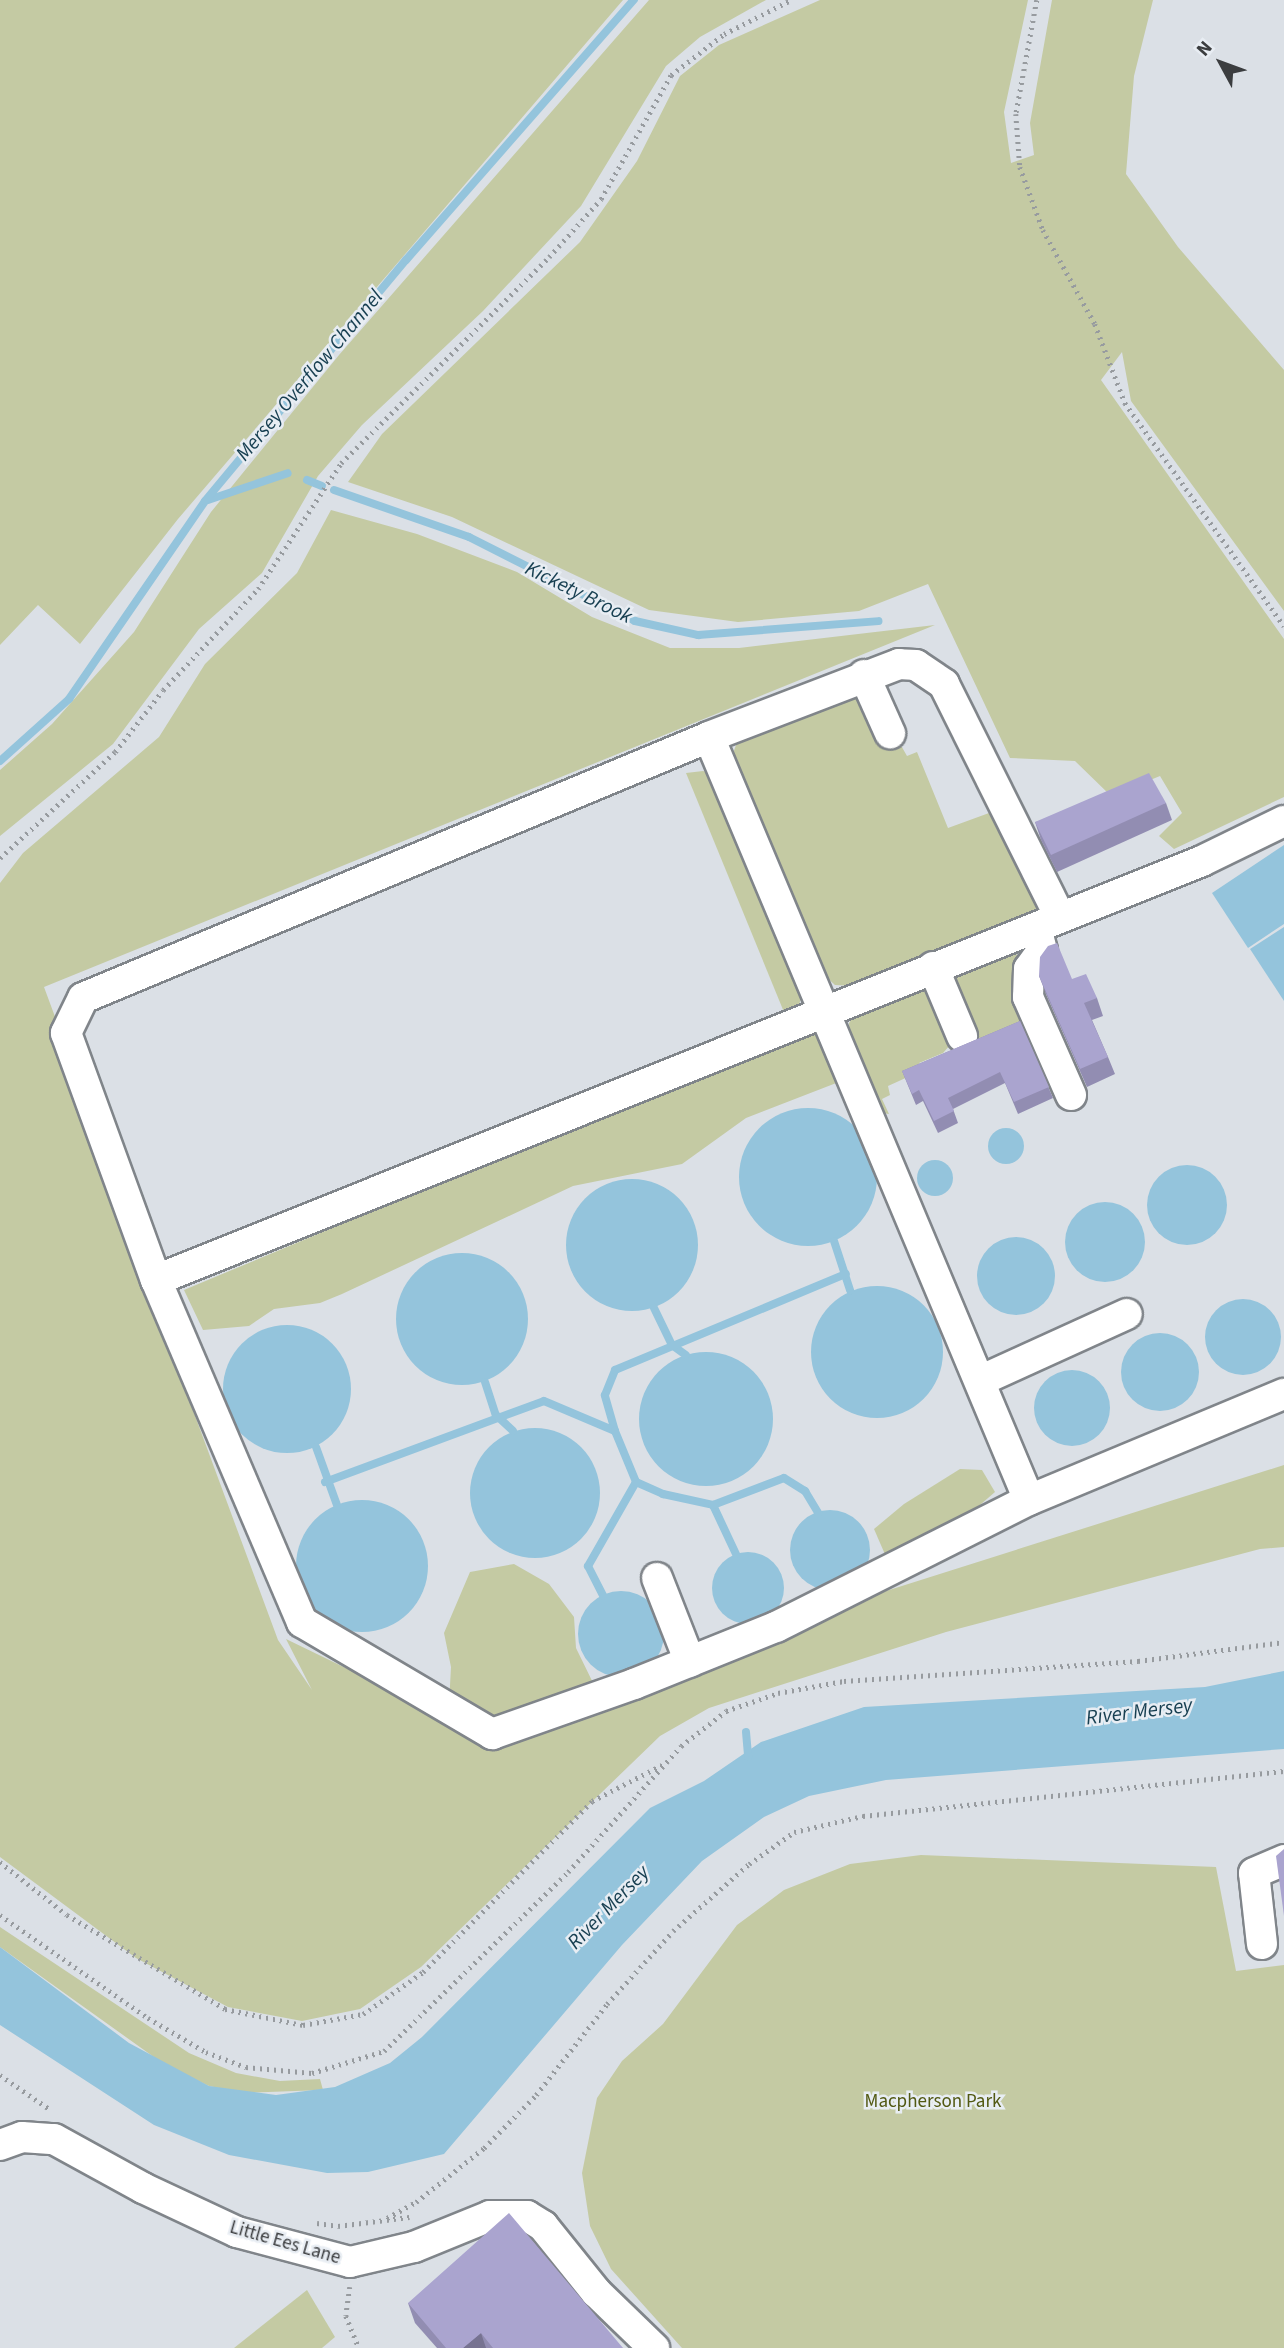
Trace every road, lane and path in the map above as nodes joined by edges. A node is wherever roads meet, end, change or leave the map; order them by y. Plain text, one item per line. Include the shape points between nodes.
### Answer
1 (791, 0) edge
2 (1037, 0) edge
3 (1284, 626) edge
4 (864, 675) junction
5 (890, 733) dead end
6 (709, 737) junction
7 (1284, 821) edge
8 (0, 858) edge
9 (1048, 922) junction
10 (933, 967) junction
11 (826, 1008) junction
12 (962, 1036) dead end
13 (1071, 1095) dead end
14 (156, 1280) junction
15 (1127, 1314) dead end
16 (982, 1380) junction
17 (1284, 1394) edge
18 (1030, 1500) junction
19 (657, 1578) dead end
20 (1284, 1642) edge
21 (690, 1662) junction
22 (667, 1763) junction
23 (1284, 1771) edge
24 (1284, 1860) edge
25 (0, 1862) edge
26 (0, 1915) edge
27 (1262, 1944) dead end
28 (0, 2075) edge
29 (56, 2113) dead end
30 (3, 2143) edge
31 (306, 2221) dead end
32 (350, 2262) junction
33 (359, 2348) edge
34 (654, 2348) edge

1 - 8 path via 724,34 671,75 639,139 601,199 549,257 341,463 258,589 163,690 115,752
2 - 3 path via 1016,114 1020,167 1043,230 1095,324 1125,403
4 - 5 street
4 - 6 street
4 - 9 street via 899,664 916,665 944,684
6 - 11 street
6 - 14 street via 83,998 66,1033
7 - 9 street via 1202,862
9 - 10 street
9 - 13 street via 1042,951 1029,968 1028,997
10 - 11 street
10 - 12 street
11 - 14 street
11 - 16 street
14 - 21 street via 302,1622 492,1734
15 - 16 street
16 - 18 street
17 - 18 street
18 - 21 street via 776,1627
19 - 21 street
20 - 22 path via 1138,1661 909,1674 791,1690 726,1711
22 - 25 path via 592,1801 423,1972 363,2014 303,2025 225,2009 77,1922
22 - 26 path via 568,1872 384,2051 323,2070 277,2073 206,2052 148,2018
23 - 31 path via 863,1816 794,1832 749,1864 673,1931 607,2004 536,2095 447,2180 387,2218 338,2225
24 - 27 street via 1254,1873
28 - 29 path
30 - 32 street, Little Ees Lane via 35,2136 54,2139 237,2232
32 - 33 path via 346,2316
32 - 34 street, Little Ees Lane via 414,2247 490,2216 527,2216 543,2226 596,2292

